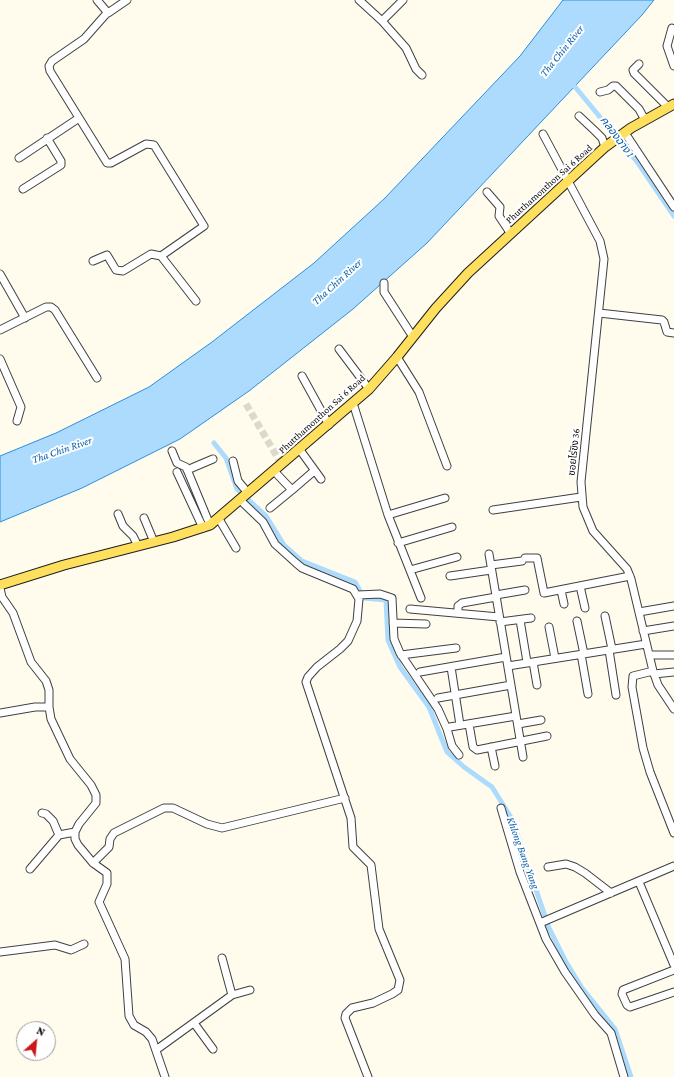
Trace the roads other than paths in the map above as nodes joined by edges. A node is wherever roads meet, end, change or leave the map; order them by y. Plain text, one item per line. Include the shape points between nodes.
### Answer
1 (97, 0) edge
2 (127, 0) edge
3 (359, 0) edge
4 (403, 0) edge
5 (107, 13) junction
6 (382, 21) junction
7 (672, 28) dead end
8 (639, 64) dead end
9 (674, 66) edge
10 (422, 75) dead end
11 (600, 92) dead end
12 (671, 105) edge
13 (579, 116) dead end
14 (79, 118) junction
15 (645, 120) junction
16 (543, 134) dead end
17 (621, 135) junction
18 (47, 138) junction
19 (605, 147) junction
20 (19, 158) dead end
21 (570, 181) junction
22 (23, 189) dead end
23 (487, 192) dead end
24 (674, 207) edge
25 (511, 234) junction
26 (161, 256) junction
27 (94, 261) dead end
28 (0, 274) edge
29 (384, 283) dead end
30 (196, 301) dead end
31 (599, 313) junction
32 (25, 318) junction
33 (0, 330) edge
34 (674, 333) edge
35 (413, 337) junction
36 (339, 349) dead end
37 (397, 357) junction
38 (0, 359) edge
39 (302, 376) dead end
40 (97, 378) dead end
41 (369, 389) junction
42 (353, 403) junction
43 (17, 421) dead end
44 (329, 425) junction
45 (300, 450) junction
46 (172, 451) dead end
47 (213, 458) dead end
48 (233, 461) dead end
49 (447, 466) dead end
50 (187, 470) junction
51 (274, 471) junction
52 (314, 471) junction
53 (177, 472) dead end
54 (321, 479) dead end
55 (292, 490) junction
56 (248, 493) junction
57 (581, 497) junction
58 (445, 498) dead end
59 (240, 500) junction
60 (270, 508) dead end
61 (493, 510) dead end
62 (118, 514) dead end
63 (388, 515) junction
64 (144, 518) dead end
65 (219, 519) junction
66 (206, 527) junction
67 (452, 528) dead end
68 (154, 542) junction
69 (398, 543) junction
70 (138, 546) junction
71 (236, 548) dead end
72 (489, 554) dead end
73 (457, 557) dead end
74 (491, 568) junction
75 (410, 570) junction
76 (450, 576) dead end
77 (630, 576) junction
78 (0, 586) edge
79 (580, 586) junction
80 (525, 590) dead end
81 (561, 590) junction
82 (359, 595) junction
83 (496, 596) junction
84 (421, 598) dead end
85 (564, 604) dead end
86 (674, 606) edge
87 (585, 608) dead end
88 (410, 609) dead end
89 (639, 612) junction
90 (458, 613) junction
91 (605, 616) dead end
92 (531, 618) dead end
93 (500, 619) junction
94 (520, 620) junction
95 (577, 621) dead end
96 (392, 623) junction
97 (426, 624) dead end
98 (674, 626) edge
99 (549, 627) dead end
100 (643, 631) junction
101 (646, 644) junction
102 (456, 648) dead end
103 (611, 650) junction
104 (582, 654) junction
105 (401, 655) junction
106 (649, 655) junction
107 (674, 655) edge
108 (506, 657) junction
109 (555, 658) junction
110 (530, 662) junction
111 (508, 666) junction
112 (451, 667) junction
113 (420, 672) dead end
114 (674, 672) edge
115 (653, 673) junction
116 (537, 685) dead end
117 (511, 686) junction
118 (588, 694) dead end
119 (456, 695) junction
120 (616, 695) dead end
121 (438, 698) dead end
122 (49, 708) junction
123 (674, 709) edge
124 (0, 713) edge
125 (516, 716) junction
126 (541, 720) dead end
127 (469, 724) junction
128 (518, 724) junction
129 (460, 725) junction
130 (450, 727) dead end
131 (547, 736) dead end
132 (521, 741) junction
133 (491, 748) junction
134 (459, 755) dead end
135 (523, 757) dead end
136 (495, 766) dead end
137 (344, 798) junction
138 (501, 808) dead end
139 (42, 813) dead end
140 (74, 832) junction
141 (674, 833) edge
142 (62, 834) junction
143 (93, 863) junction
144 (674, 866) edge
145 (548, 867) dead end
146 (30, 869) dead end
147 (639, 882) junction
148 (611, 893) junction
149 (541, 922) junction
150 (84, 944) dead end
151 (0, 952) edge
152 (222, 958) dead end
153 (674, 966) edge
154 (674, 970) edge
155 (250, 990) dead end
156 (674, 992) edge
157 (232, 996) junction
158 (194, 1023) junction
159 (213, 1049) dead end
160 (156, 1050) junction
161 (165, 1077) edge
162 (368, 1077) edge
163 (624, 1077) edge

1 - 5 street
2 - 5 street
3 - 6 street
4 - 6 street
5 - 14 street via 84,39 49,65 54,78
6 - 10 street via 406,48 416,69
7 - 9 street via 667,46
8 - 12 street via 633,70 634,73
11 - 15 street via 616,86 639,109
12 - 15 main road, Phutthamonthon Sai 6 Road
13 - 19 street via 602,138
14 - 18 street
14 - 26 street via 107,163 146,144 154,145 204,226
15 - 17 main road, Phutthamonthon Sai 6 Road
16 - 21 street, ซอยไร่ขิง 36
17 - 19 main road, Phutthamonthon Sai 6 Road
17 - 24 street
18 - 20 street
18 - 22 street via 61,165
19 - 21 main road, Phutthamonthon Sai 6 Road
21 - 25 main road, Phutthamonthon Sai 6 Road
21 - 31 street, ซอยไร่ขิง 36 via 602,247 604,259
23 - 25 street via 500,207 499,216
25 - 35 main road, Phutthamonthon Sai 6 Road via 468,273
26 - 27 street via 151,254 119,271 107,255
26 - 30 street
28 - 32 street
29 - 35 street via 384,292
31 - 34 street via 662,320 667,332
31 - 57 street, ซอยไร่ขิง 36
32 - 33 street
32 - 40 street via 48,306 53,308
35 - 37 main road, Phutthamonthon Sai 6 Road
36 - 41 street
37 - 41 main road, Phutthamonthon Sai 6 Road
37 - 49 street via 419,392
38 - 43 street via 21,407
39 - 44 street
41 - 42 main road, Phutthamonthon Sai 6 Road
42 - 44 main road, Phutthamonthon Sai 6 Road
42 - 63 street
44 - 45 main road, Phutthamonthon Sai 6 Road
45 - 51 main road, Phutthamonthon Sai 6 Road
45 - 52 street
46 - 50 street via 177,463
47 - 50 street
48 - 56 street via 238,481
50 - 66 street
51 - 55 street
51 - 56 main road, Phutthamonthon Sai 6 Road
52 - 54 street
52 - 55 street
53 - 66 street
55 - 60 street
56 - 59 main road, Phutthamonthon Sai 6 Road
57 - 61 street
57 - 77 street, ซอยไร่ขิง 36 via 590,527 627,569
58 - 63 street
59 - 65 main road, Phutthamonthon Sai 6 Road
59 - 82 street via 263,522 276,544 302,568 348,586
62 - 70 street via 123,526
63 - 69 street
64 - 68 street
65 - 66 main road, Phutthamonthon Sai 6 Road
65 - 71 street
66 - 68 main road, Phutthamonthon Sai 6 Road
67 - 69 street
68 - 70 main road, Phutthamonthon Sai 6 Road
69 - 75 street
70 - 78 main road, Phutthamonthon Sai 6 Road via 64,565
72 - 74 street
73 - 75 street
74 - 76 street
74 - 81 street via 537,558 544,593
74 - 83 street
75 - 84 street
77 - 79 street
77 - 89 street, ซอยไร่ขิง 36
78 - 122 street via 2,597 13,613 30,662 46,680 50,694
79 - 81 street
79 - 87 street
80 - 83 street
81 - 85 street
82 - 96 street via 386,594 392,598
82 - 137 street via 358,616 348,640 317,667 306,682
83 - 90 street via 462,602 458,606
83 - 93 street
86 - 89 street
88 - 90 street
89 - 100 street, ซอยไร่ขิง 36
90 - 93 street
91 - 103 street
92 - 94 street
93 - 94 street
93 - 108 street
94 - 110 street
95 - 104 street
96 - 97 street
96 - 105 street via 394,639
98 - 100 street
99 - 109 street
100 - 101 street, ซอยไร่ขิง 36
101 - 103 street
101 - 106 street, ซอยไร่ขิง 36
102 - 105 street
103 - 104 street
103 - 120 street
104 - 109 street
104 - 118 street
105 - 134 street via 438,709 448,729 452,746
106 - 107 street
106 - 115 street, ซอยไร่ขิง 36
108 - 111 street
108 - 112 street
109 - 110 street
110 - 111 street
110 - 116 street
111 - 117 street
112 - 113 street
112 - 119 street
114 - 115 street
115 - 123 street, ซอยไร่ขิง 36
115 - 141 street via 633,676 632,687 642,748
117 - 119 street
117 - 125 street
119 - 121 street
119 - 129 street
122 - 124 street via 35,707
122 - 140 street via 51,719 65,749 96,795 96,803
125 - 127 street
125 - 128 street
126 - 128 street
127 - 129 street
127 - 133 street via 474,750
128 - 132 street
129 - 130 street
131 - 132 street
132 - 133 street
132 - 135 street
133 - 136 street
137 - 143 street via 222,828 173,808 164,808 114,833 109,847
137 - 162 street via 353,830 353,847 371,865 379,929 400,980 398,990 392,994 373,1003 352,1008 346,1014 345,1018
138 - 149 street via 520,872
139 - 142 street via 46,814
140 - 142 street
140 - 143 street via 78,846
142 - 146 street
143 - 160 street via 107,873 108,877 99,902 125,960 129,1016 134,1025 149,1035
144 - 147 street
145 - 148 street via 566,864 574,867
147 - 148 street
147 - 153 street
148 - 149 street
149 - 163 street via 546,938 564,972 610,1034
150 - 151 street via 71,950 55,946
152 - 157 street
154 - 156 street via 623,990 622,994 627,1006 630,1007
155 - 157 street
157 - 158 street
158 - 159 street
158 - 160 street
160 - 161 street

